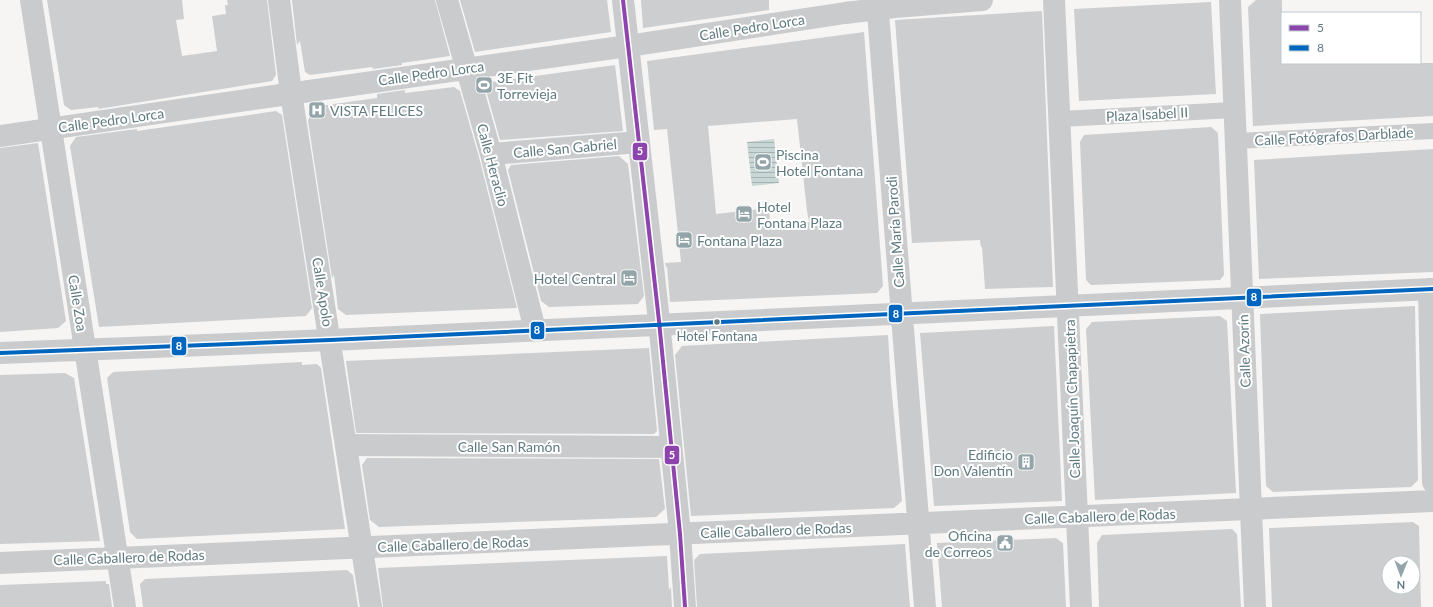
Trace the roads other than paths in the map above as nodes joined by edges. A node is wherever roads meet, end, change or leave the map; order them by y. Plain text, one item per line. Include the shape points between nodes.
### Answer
1 (31, 0) edge
2 (279, 0) edge
3 (447, 0) edge
4 (623, 0) edge
5 (982, 0) edge
6 (1054, 0) edge
7 (1230, 0) edge
8 (877, 4) edge
9 (628, 46) junction
10 (467, 68) junction
11 (291, 93) junction
12 (1234, 110) junction
13 (1060, 119) junction
14 (51, 128) junction
15 (1433, 131) edge
16 (0, 136) edge
17 (639, 142) junction
18 (1236, 142) junction
19 (491, 154) junction
20 (1431, 289) edge
21 (1242, 298) junction
22 (1068, 306) junction
23 (901, 314) junction
24 (660, 325) junction
25 (535, 330) junction
26 (330, 340) junction
27 (85, 350) junction
28 (0, 353) edge
29 (346, 446) junction
30 (671, 447) junction
31 (1433, 482) edge
32 (1433, 501) edge
33 (1250, 509) junction
34 (1077, 517) junction
35 (918, 524) junction
36 (680, 534) junction
37 (362, 548) junction
38 (117, 558) junction
39 (0, 563) edge
40 (125, 607) edge
41 (371, 607) edge
42 (685, 607) edge
43 (925, 607) edge
44 (1081, 607) edge
45 (1255, 607) edge

1 - 14 street, Calle Zoa
2 - 11 street, Calle Apolo
3 - 10 street, Calle Heraclio
4 - 9 street
5 - 8 street, Calle Pedro Lorca
6 - 13 street, Calle Joaquín Chapapietra
7 - 12 street, Calle Azorín
8 - 9 street, Calle Pedro Lorca
8 - 23 street, Calle María Parodi
9 - 10 street, Calle Pedro Lorca
9 - 17 street
10 - 11 street, Calle Pedro Lorca
10 - 19 street, Calle Heraclio
11 - 14 street, Calle Pedro Lorca
11 - 26 street, Calle Apolo
12 - 13 street, Plaza Isabel II
12 - 18 street, Calle Azorín
13 - 22 street, Calle Joaquín Chapapietra
14 - 16 street, Calle Pedro Lorca
14 - 27 street, Calle Zoa
15 - 18 street, Calle Fotógrafos Darblade
17 - 19 street, Calle San Gabriel
17 - 24 street
18 - 21 street, Calle Azorín
19 - 25 street, Calle Heraclio
20 - 21 street
20 - 31 street
21 - 22 street
21 - 33 street, Calle Azorín
22 - 23 street
22 - 34 street, Calle Joaquín Chapapietra
23 - 24 street
23 - 35 street, Calle María Parodi
24 - 25 street
24 - 30 street
25 - 26 street
26 - 27 street
26 - 29 street, Calle Apolo
27 - 28 street
27 - 38 street, Calle Zoa
29 - 30 street, Calle San Ramón
29 - 37 street, Calle Apolo
30 - 36 street
32 - 33 street, Calle Caballero de Rodas
33 - 34 street, Calle Caballero de Rodas
33 - 45 street, Calle Azorín
34 - 35 street, Calle Caballero de Rodas
34 - 44 street, Calle Joaquín Chapapietra
35 - 36 street, Calle Caballero de Rodas
35 - 43 street, Calle María Parodi
36 - 37 street, Calle Caballero de Rodas
36 - 42 street
37 - 38 street, Calle Caballero de Rodas
37 - 41 street, Calle Apolo
38 - 39 street, Calle Caballero de Rodas
38 - 40 street, Calle Zoa

